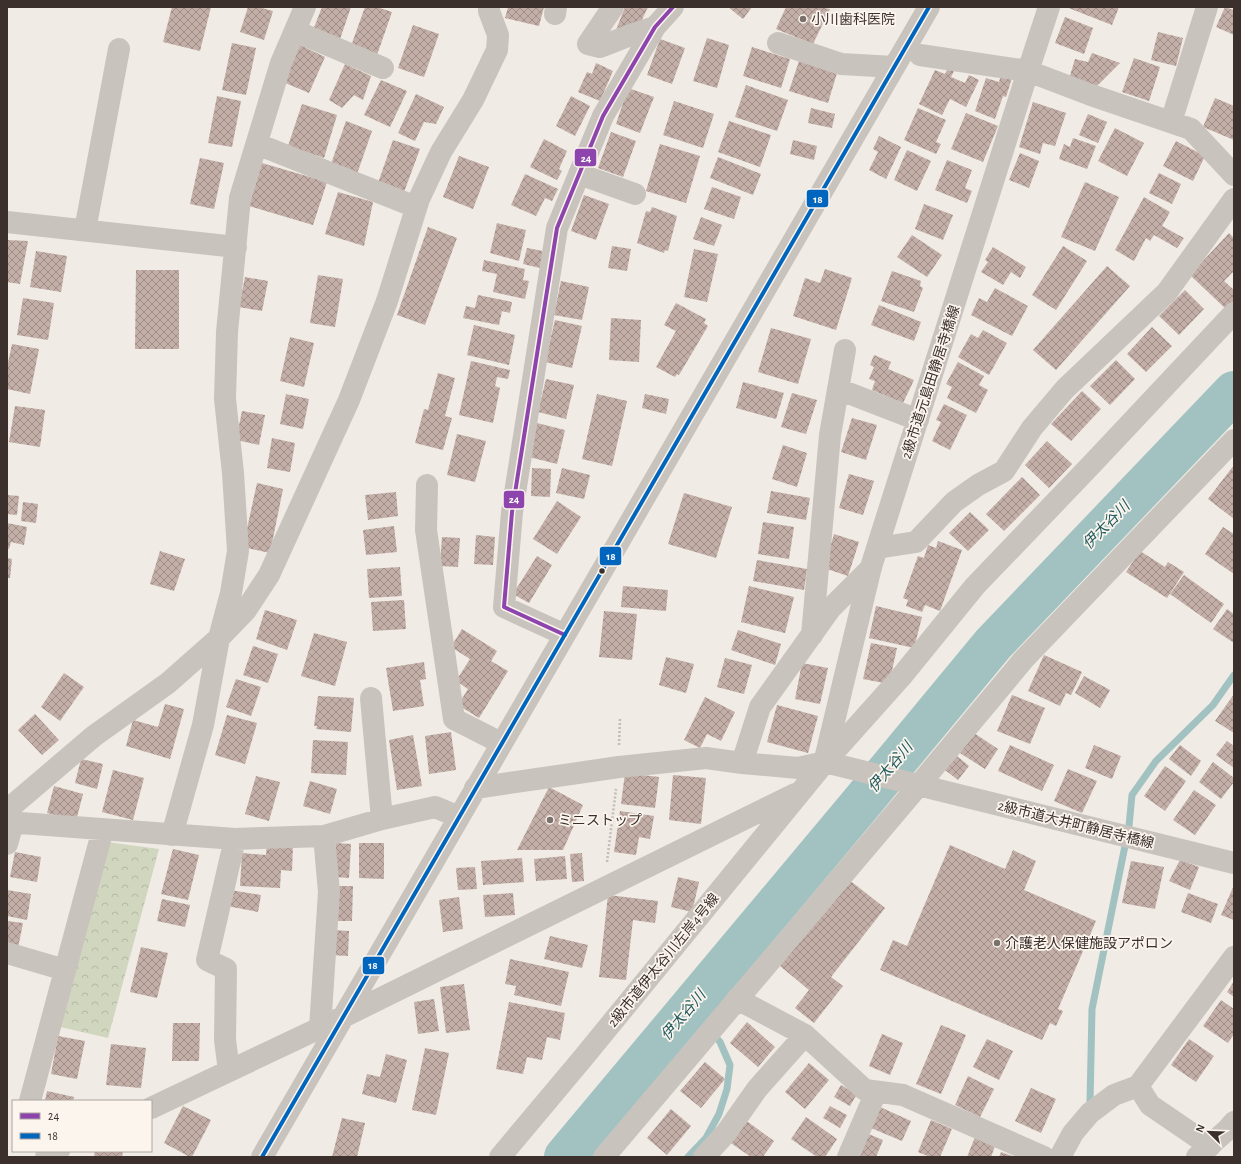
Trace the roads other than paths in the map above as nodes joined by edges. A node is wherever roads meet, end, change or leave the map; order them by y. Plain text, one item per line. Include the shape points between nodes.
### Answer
1 (305, 7) edge
2 (489, 7) edge
3 (613, 7) edge
4 (673, 7) edge
5 (929, 7) edge
6 (1049, 7) edge
7 (1207, 7) edge
8 (655, 27) junction
9 (295, 31) junction
10 (778, 43) dead end
11 (119, 49) dead end
12 (920, 55) dead end
13 (894, 67) junction
14 (382, 68) dead end
15 (1028, 71) junction
16 (1171, 122) junction
17 (256, 144) junction
18 (1231, 166) edge
19 (579, 174) junction
20 (635, 194) dead end
21 (1234, 199) edge
22 (416, 207) junction
23 (7, 222) edge
24 (86, 230) junction
25 (236, 247) junction
26 (1234, 313) edge
27 (845, 350) dead end
28 (838, 389) junction
29 (918, 420) junction
30 (1234, 440) edge
31 (427, 485) dead end
32 (874, 558) junction
33 (565, 635) junction
34 (812, 635) junction
35 (220, 638) junction
36 (371, 698) dead end
37 (501, 744) junction
38 (742, 763) junction
39 (829, 763) junction
40 (914, 784) junction
41 (475, 788) junction
42 (802, 790) junction
43 (459, 817) junction
44 (9, 818) edge
45 (382, 819) junction
46 (103, 830) junction
47 (172, 835) junction
48 (324, 836) junction
49 (235, 839) junction
50 (7, 844) edge
51 (1234, 864) edge
52 (7, 954) edge
53 (1234, 957) edge
54 (66, 970) junction
55 (736, 999) junction
56 (343, 1017) junction
57 (320, 1028) junction
58 (805, 1035) junction
59 (230, 1071) junction
60 (1138, 1086) junction
61 (876, 1092) junction
62 (30, 1100) edge
63 (152, 1108) edge
64 (1234, 1122) edge
65 (1203, 1151) edge
66 (57, 1152) edge
67 (46, 1157) edge
68 (262, 1157) edge
69 (500, 1157) edge
70 (604, 1157) edge
71 (704, 1157) edge
72 (848, 1157) edge
73 (1044, 1157) edge
74 (1060, 1157) edge

1 - 9 street
2 - 22 street via 498,35 496,50 473,100 441,152
3 - 8 street via 588,44 600,47
4 - 8 street
5 - 13 street
6 - 15 street, 2級市道元島田静居寺橋線
7 - 16 street
8 - 19 street via 603,116
9 - 14 street
9 - 17 street via 281,63
10 - 13 street via 842,64
11 - 24 street
12 - 15 street
13 - 33 street
15 - 16 street
15 - 29 street, 2級市道元島田静居寺橋線
16 - 18 street via 1191,129
17 - 22 street
17 - 25 street via 240,198
19 - 20 street
19 - 33 street via 557,228 512,512 504,607
21 - 32 street via 1167,292 1065,389 1032,428 1004,471 954,502 916,542
22 - 35 street via 388,301 349,400 269,575 246,610
23 - 24 street
24 - 25 street
25 - 35 street via 227,332 225,399 238,551
26 - 39 street, 2級市道伊太谷川左岸4号線 via 975,586
27 - 28 street
28 - 29 street
28 - 34 street via 830,435
29 - 32 street, 2級市道元島田静居寺橋線
30 - 40 street via 1024,659
31 - 37 street via 426,530 454,719
32 - 34 street via 830,609
32 - 39 street, 2級市道元島田静居寺橋線
33 - 37 street
34 - 38 street via 760,707
35 - 44 street via 168,683 94,736
35 - 47 street via 203,725
36 - 45 street
37 - 41 street
38 - 39 street via 798,768
38 - 41 street via 706,758 619,767
39 - 40 street, 2級市道大井町静居寺橋線
39 - 42 street, 2級市道伊太谷川左岸4号線
40 - 51 street, 2級市道大井町静居寺橋線
40 - 55 street
41 - 43 street
42 - 56 street
42 - 69 street, 2級市道伊太谷川左岸4号線
43 - 45 street via 435,807
43 - 56 street
44 - 46 street
44 - 50 street
45 - 48 street
46 - 47 street
46 - 54 street
47 - 49 street
48 - 49 street
48 - 57 street via 329,892
49 - 59 street via 207,960 226,969 225,1040
52 - 54 street
53 - 60 street
54 - 62 street
55 - 58 street
55 - 70 street
56 - 57 street
56 - 68 street
57 - 59 street
58 - 61 street via 864,1090
58 - 71 street via 757,1089 726,1133
59 - 63 street
60 - 65 street via 1150,1105
60 - 74 street via 1114,1095 1090,1113 1072,1133
61 - 72 street
61 - 73 street via 903,1095
64 - 65 street
66 - 67 street

